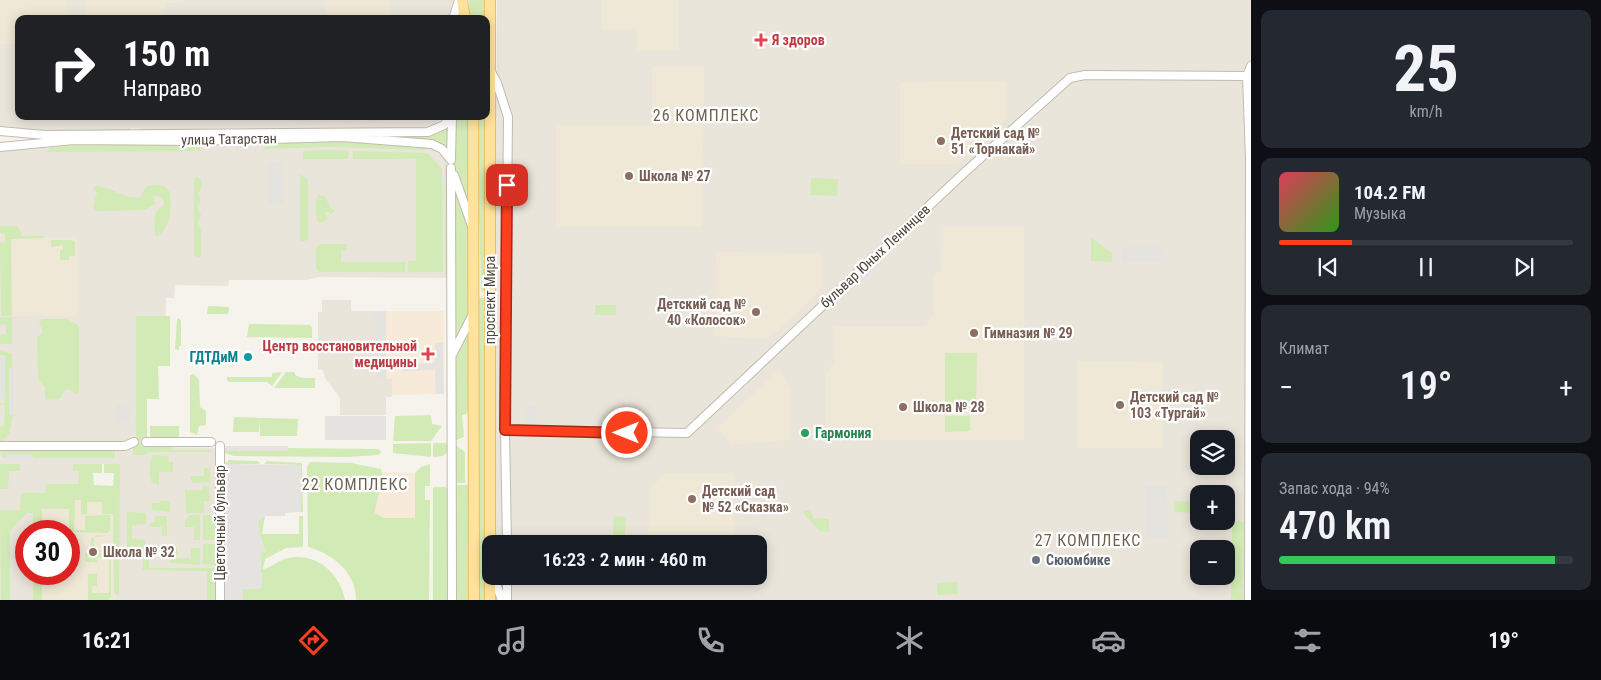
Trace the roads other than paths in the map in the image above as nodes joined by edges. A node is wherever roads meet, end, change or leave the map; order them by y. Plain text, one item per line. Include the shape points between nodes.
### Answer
1 (460, 0) edge
2 (488, 0) edge
3 (454, 15) edge
4 (464, 15) edge
5 (489, 15) edge
6 (490, 47) edge
7 (1251, 66) edge
8 (491, 72) junction
9 (1247, 76) junction
10 (446, 120) edge
11 (451, 120) edge
12 (473, 120) edge
13 (0, 131) edge
14 (405, 132) junction
15 (16, 133) junction
16 (18, 144) junction
17 (403, 144) junction
18 (0, 146) edge
19 (451, 164) junction
20 (474, 232) junction
21 (474, 288) junction
22 (490, 288) junction
23 (474, 312) junction
24 (451, 357) junction
25 (505, 430) junction
26 (134, 442) dead end
27 (146, 442) dead end
28 (211, 442) dead end
29 (0, 446) edge
30 (220, 446) dead end
31 (1250, 496) edge
32 (491, 535) edge
33 (507, 535) edge
34 (491, 585) edge
35 (496, 585) edge
36 (507, 585) edge
37 (220, 600) edge
38 (452, 600) edge
39 (474, 600) edge
40 (490, 600) edge
41 (502, 600) edge
42 (507, 600) edge
43 (1249, 600) edge

1 - 3 street
1 - 4 main road
2 - 5 main road, проспект Мира
6 - 8 main road, проспект Мира
7 - 9 street
8 - 22 main road, проспект Мира
8 - 25 street via 508,117
9 - 25 street, бульвар Юных Ленинцев via 1084,75 1070,78 686,433
9 - 31 street
10 - 14 street, улица Татарстан via 436,129
11 - 19 street
12 - 20 main road, проспект Мира
13 - 15 street, улица Татарстан
14 - 15 street, улица Татарстан
14 - 17 street via 408,139
15 - 16 street via 12,138
16 - 17 street, улица Татарстан via 74,140 342,137 382,139
16 - 18 street, улица Татарстан
17 - 19 street, улица Татарстан via 432,144 442,149
19 - 20 street
19 - 24 street
20 - 21 main road, проспект Мира
21 - 22 main road via 482,294
21 - 23 main road, проспект Мира
22 - 32 main road, проспект Мира
23 - 24 street
23 - 39 main road, проспект Мира
24 - 38 street
25 - 33 street
26 - 29 street via 125,446
27 - 28 street
30 - 37 street, Цветочный бульвар
31 - 43 street
34 - 40 main road, проспект Мира
35 - 41 street
36 - 42 street

